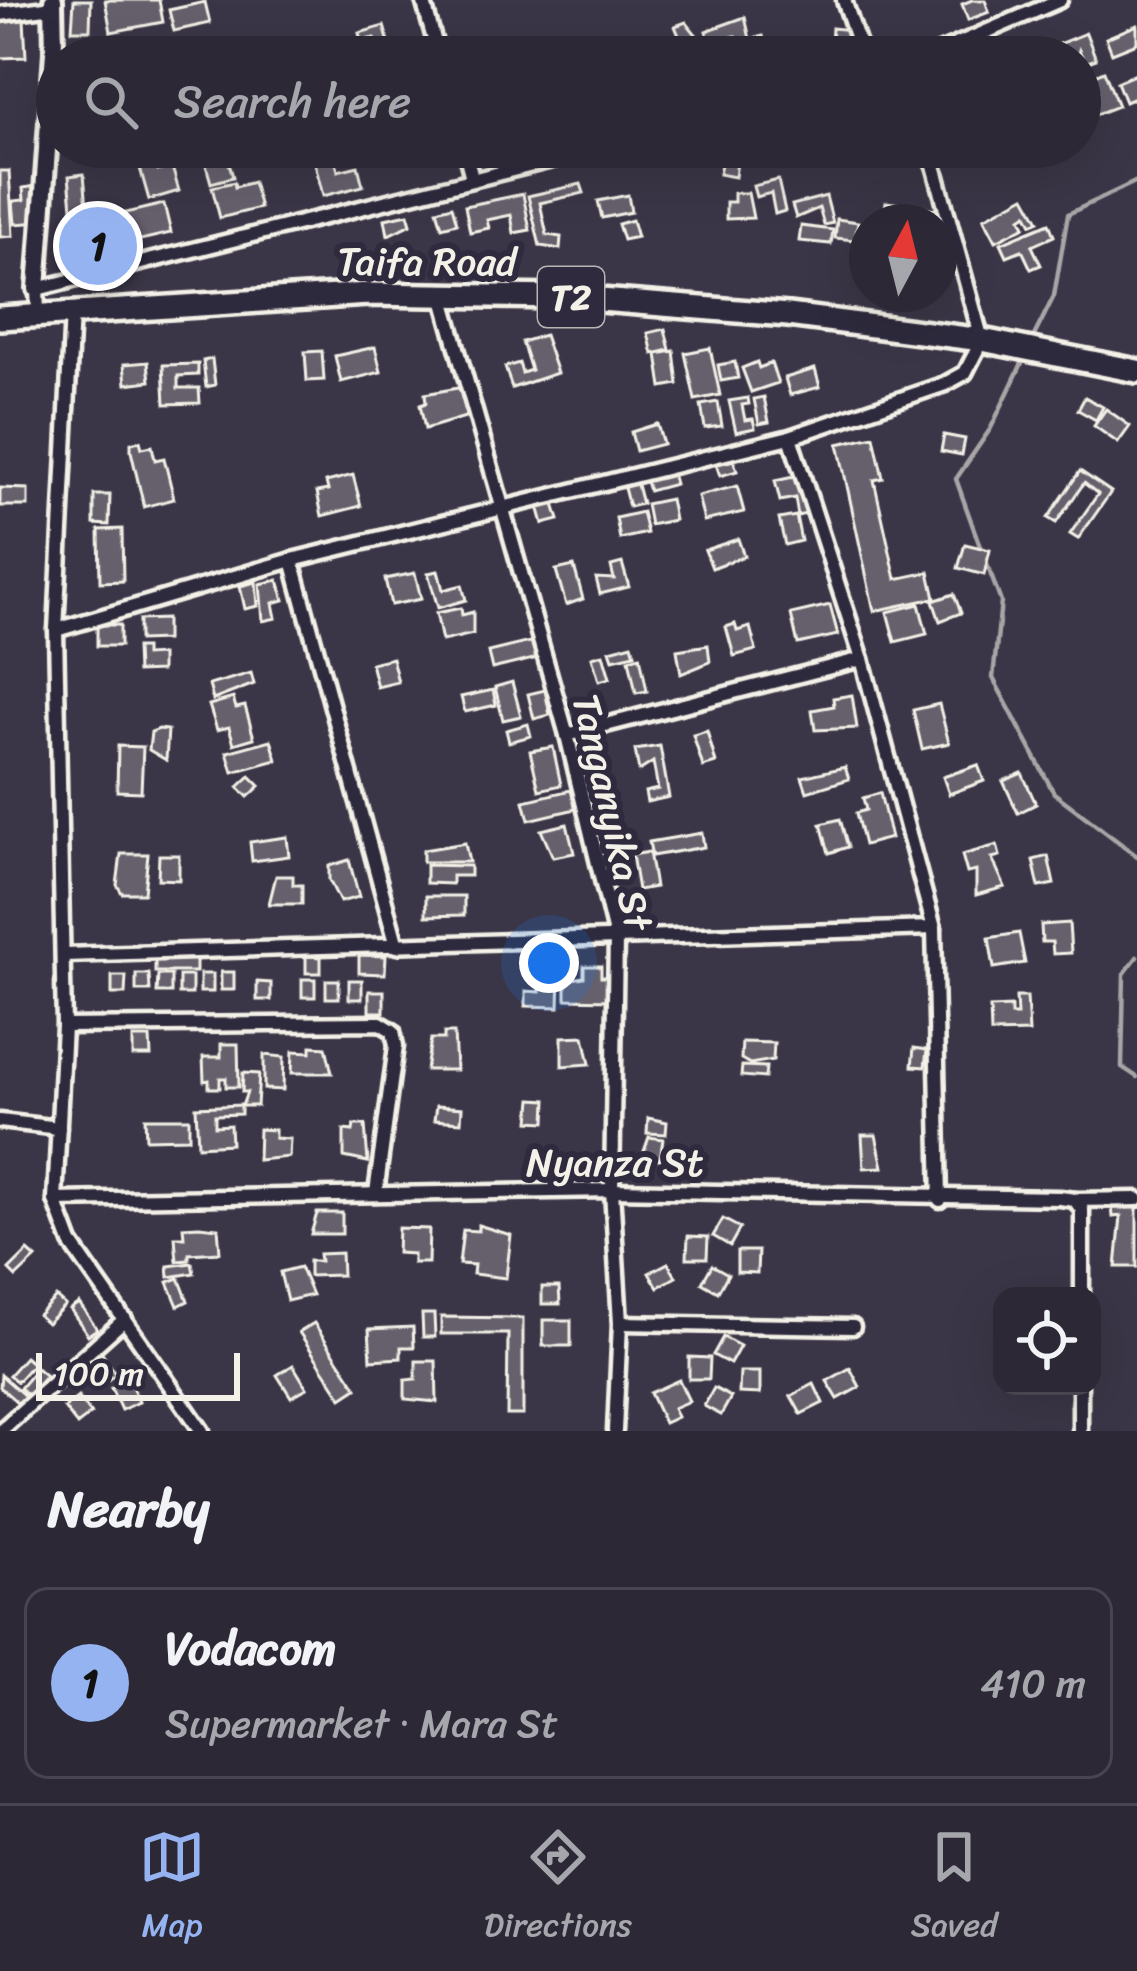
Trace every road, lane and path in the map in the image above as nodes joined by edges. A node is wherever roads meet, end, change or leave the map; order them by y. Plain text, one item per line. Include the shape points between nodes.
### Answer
1 (423, 0) edge
2 (844, 0) edge
3 (1060, 0) edge
4 (53, 3) edge
5 (0, 14) edge
6 (51, 36) edge
7 (433, 36) edge
8 (856, 36) edge
9 (977, 36) edge
10 (45, 168) edge
11 (469, 168) edge
12 (515, 168) edge
13 (935, 168) edge
14 (472, 178) junction
15 (441, 294) junction
16 (38, 301) junction
17 (72, 311) junction
18 (0, 318) edge
19 (982, 340) junction
20 (1137, 371) edge
21 (790, 437) junction
22 (498, 506) junction
23 (292, 560) junction
24 (56, 630) junction
25 (862, 659) junction
26 (567, 735) junction
27 (934, 928) junction
28 (616, 938) junction
29 (397, 946) junction
30 (64, 955) junction
31 (64, 1026) junction
32 (0, 1120) edge
33 (59, 1128) junction
34 (612, 1190) junction
35 (376, 1193) junction
36 (1137, 1199) edge
37 (55, 1200) junction
38 (940, 1200) junction
39 (1075, 1200) junction
40 (1082, 1287) edge
41 (125, 1319) junction
42 (620, 1323) junction
43 (853, 1327) dead end
44 (1081, 1395) edge
45 (0, 1431) edge
46 (202, 1431) edge
47 (615, 1431) edge
48 (1079, 1431) edge

1 - 7 street
2 - 8 street
3 - 9 street
4 - 5 street
4 - 6 street
10 - 16 street
11 - 14 street
12 - 14 street
13 - 19 street
14 - 16 street
15 - 17 highway, Taifa Road / T2
15 - 19 highway, Taifa Road / T2 via 670,304
15 - 22 street, Tanganyika St
16 - 17 highway, Taifa Road / T2
16 - 18 highway, Taifa Road / T2
17 - 24 street
19 - 20 highway, Taifa Road / T2
19 - 21 street via 965,373 945,384
21 - 22 street
21 - 25 street
22 - 23 street
22 - 26 street, Tanganyika St
23 - 24 street
23 - 29 street
24 - 30 street
25 - 26 street
25 - 27 street
26 - 28 street, Tanganyika St
27 - 28 street
27 - 38 street
28 - 29 street
28 - 34 street, Tanganyika St
29 - 30 street
30 - 31 street
31 - 33 street
31 - 35 street via 380,1023 393,1031 396,1046
32 - 33 street
33 - 37 street
34 - 35 street, Nyanza St
34 - 38 street, Nyanza St
34 - 42 street, Tanganyika St
35 - 37 street, Nyanza St
36 - 39 street, Nyanza St
37 - 41 street via 71,1243
38 - 39 street, Nyanza St
39 - 40 street via 1084,1221
41 - 45 street
41 - 46 street
42 - 43 street
42 - 47 street, Tanganyika St
44 - 48 street

